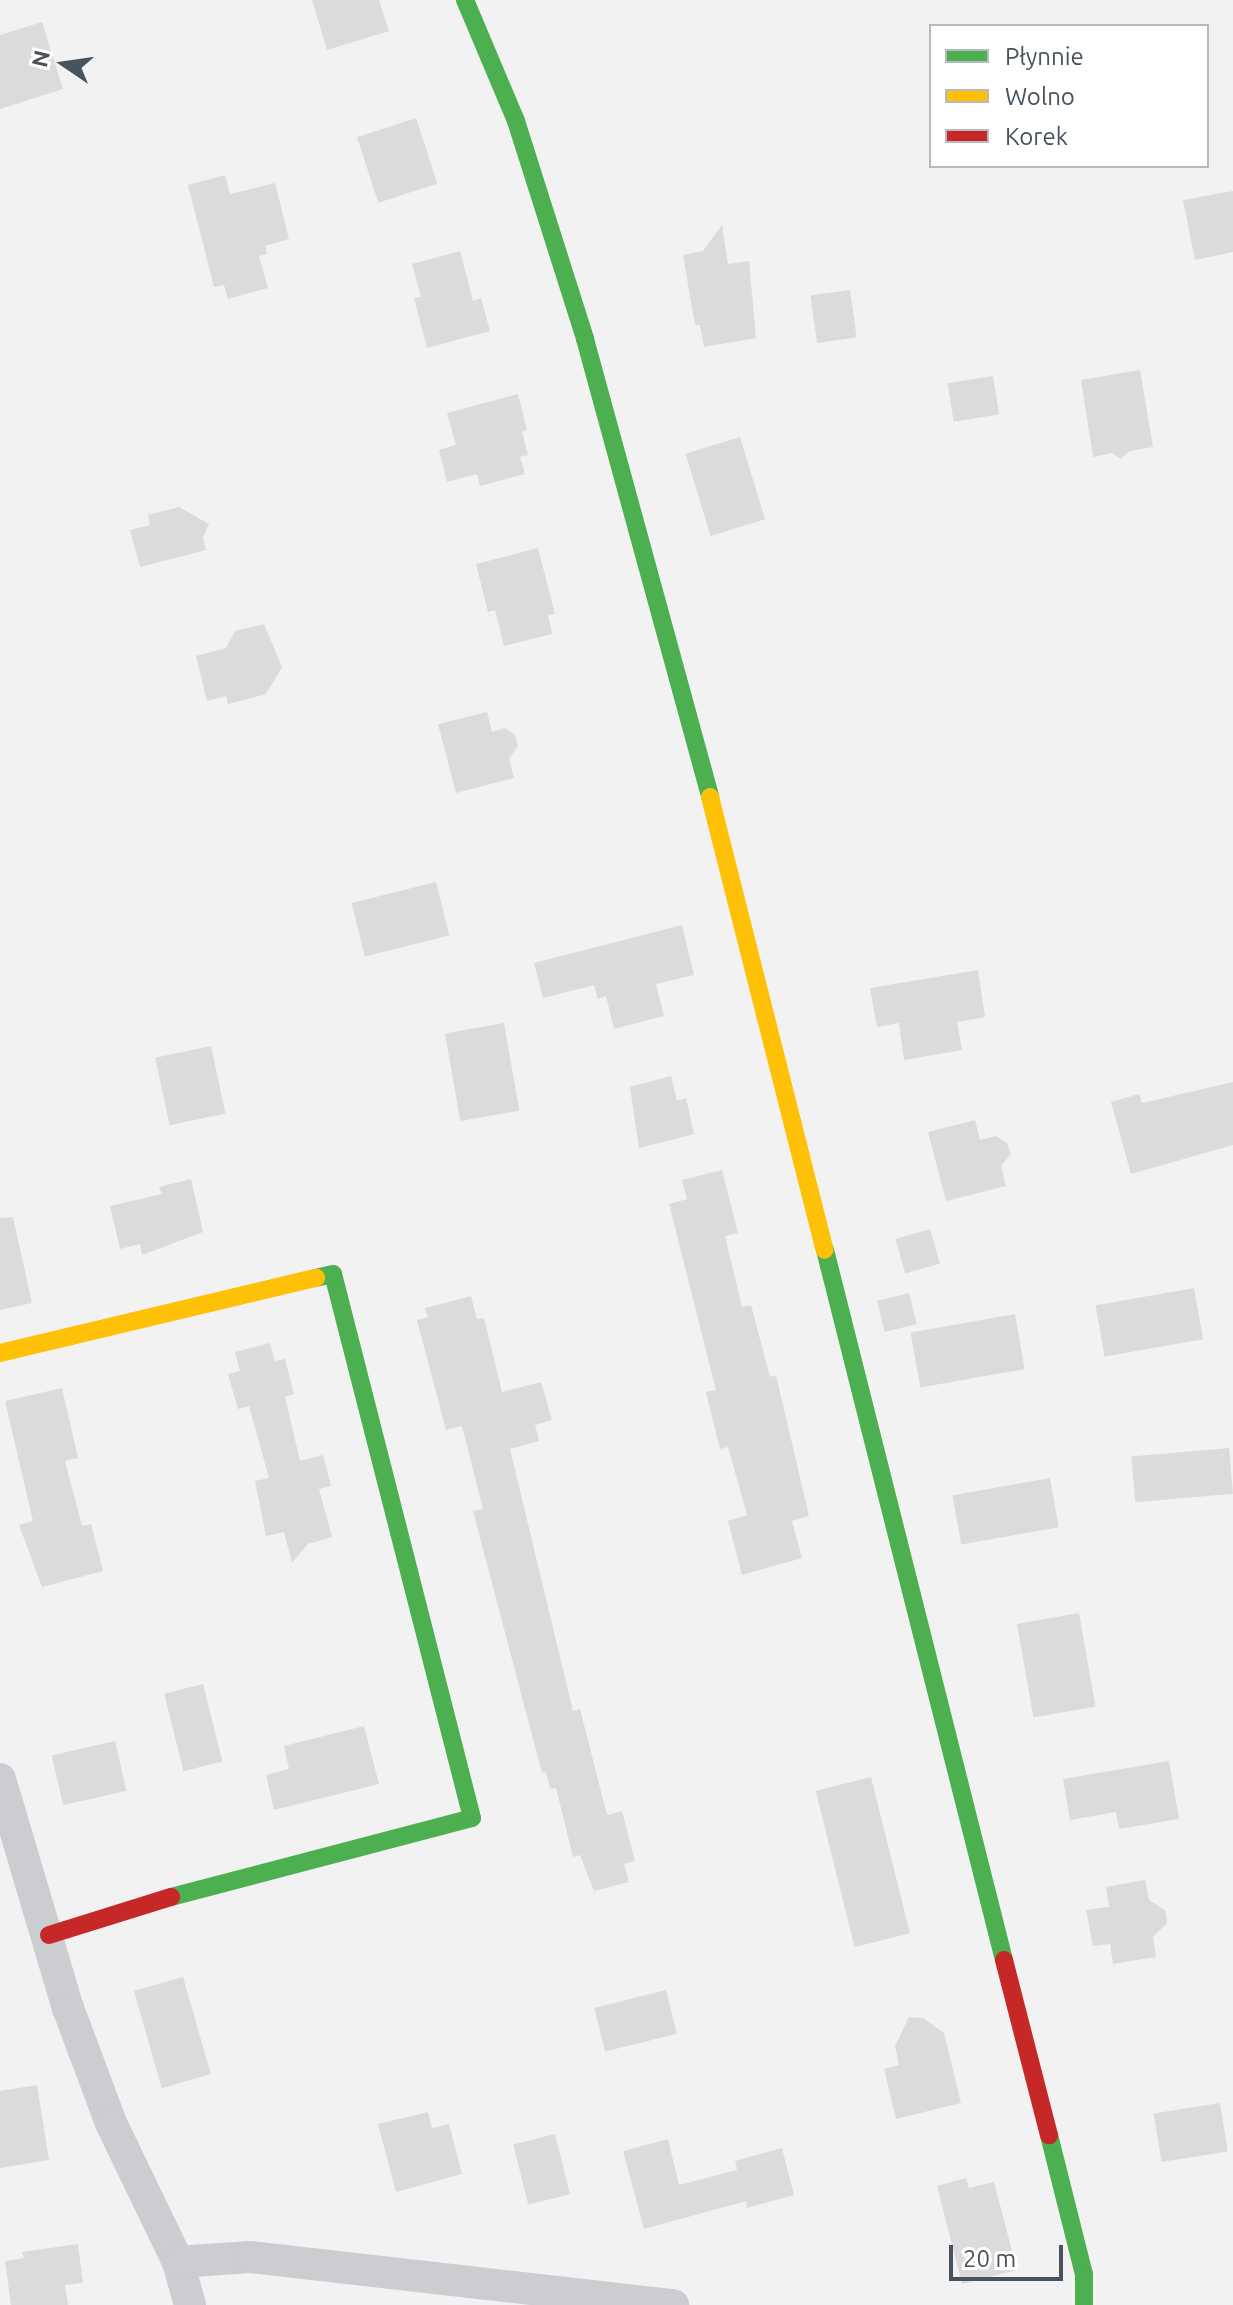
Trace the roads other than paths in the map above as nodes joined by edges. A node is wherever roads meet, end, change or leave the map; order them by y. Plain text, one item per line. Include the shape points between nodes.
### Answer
1 (465, 0) edge
2 (0, 1353) edge
3 (0, 1779) edge
4 (49, 1935) junction
5 (178, 2262) junction
6 (190, 2305) edge
7 (673, 2305) edge
8 (1084, 2305) edge

1 - 8 street via 516,121 585,339 688,711 1080,2258
2 - 4 street via 333,1274 472,1818 119,1911
3 - 4 street
4 - 5 street via 68,2008 111,2123
5 - 6 street
5 - 7 street via 250,2257

